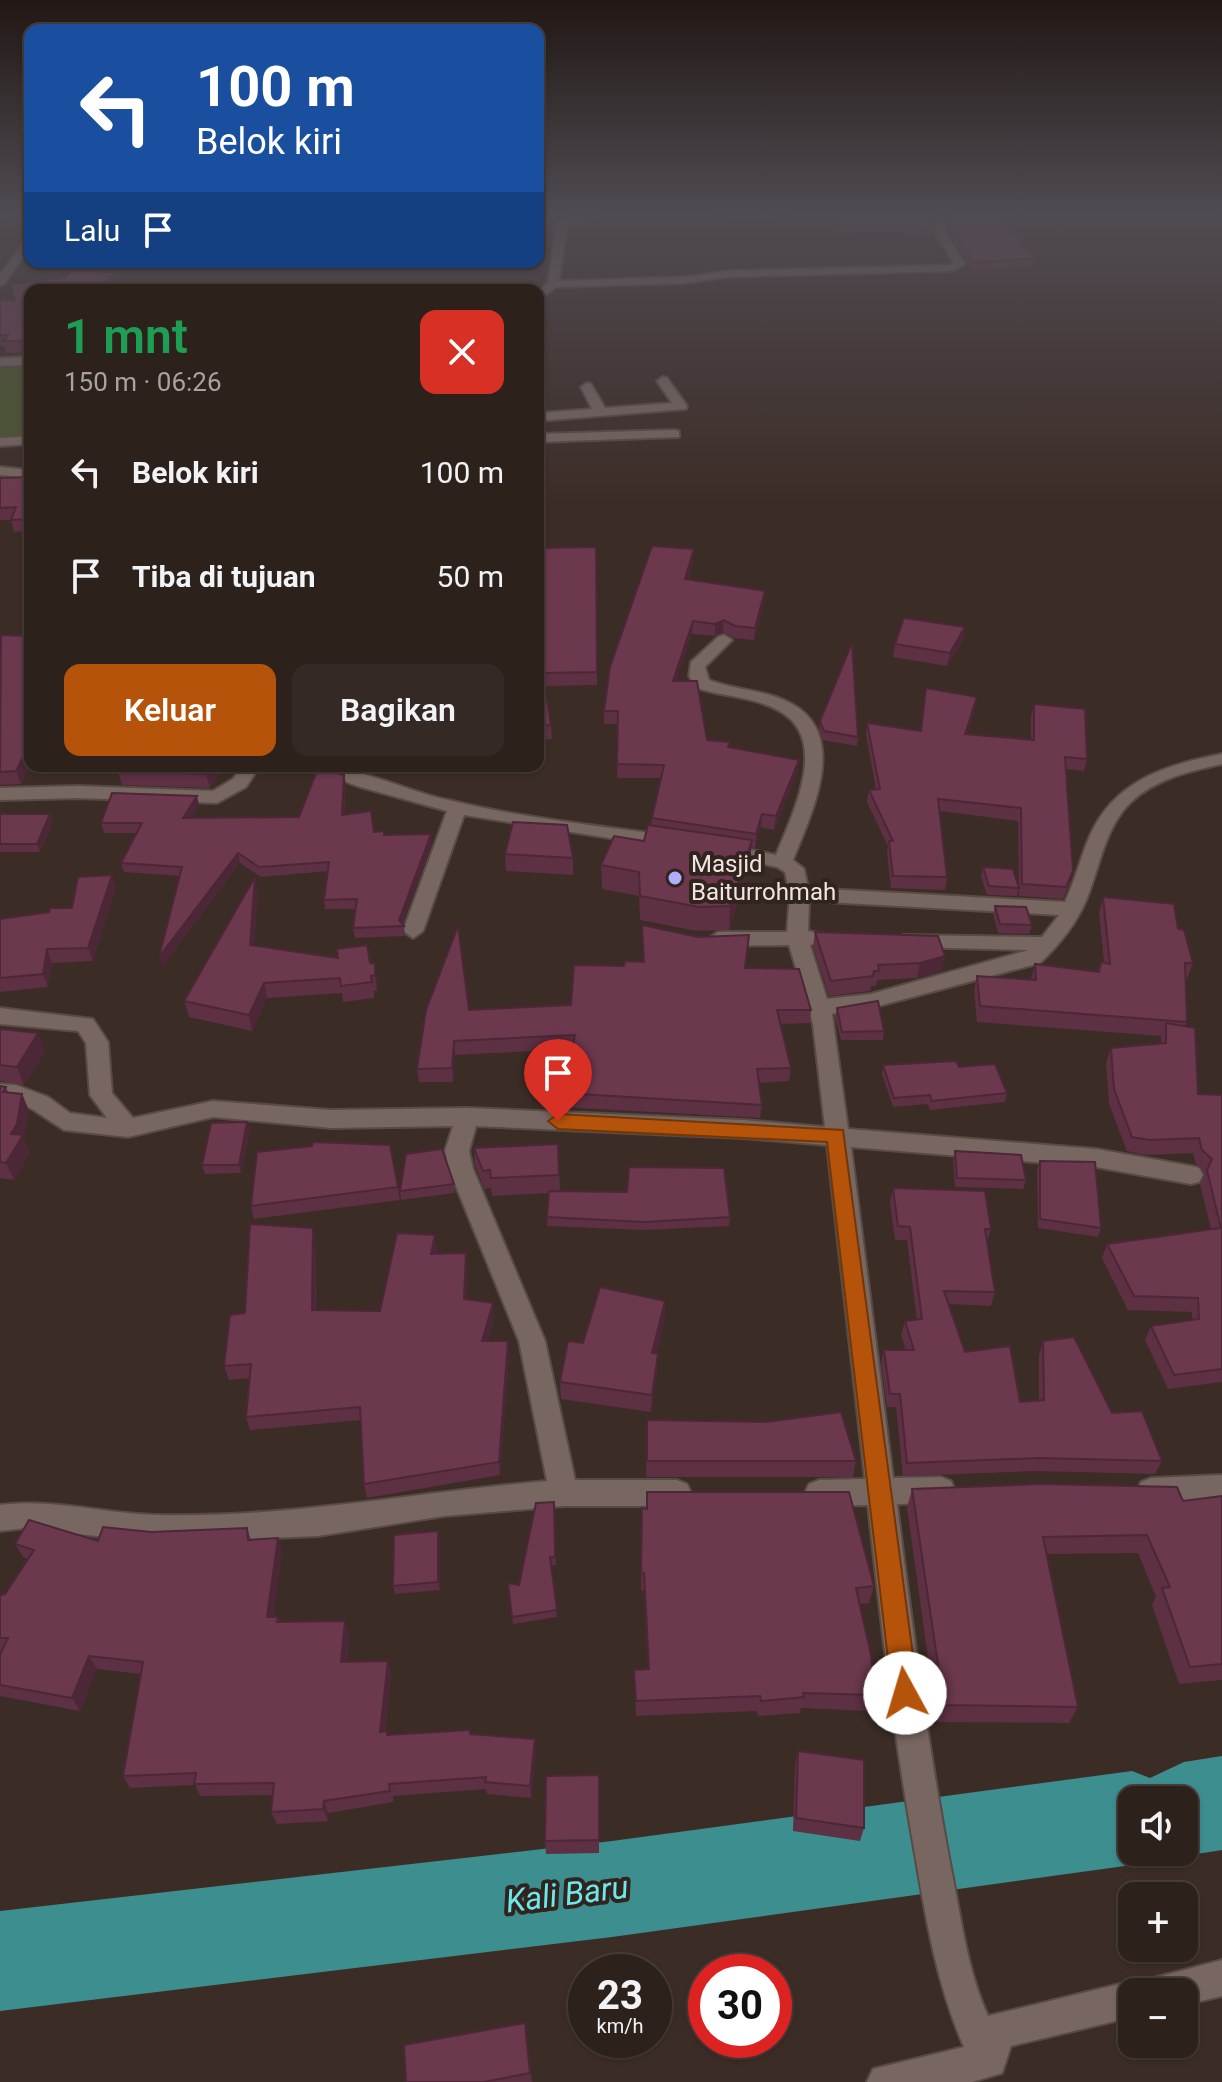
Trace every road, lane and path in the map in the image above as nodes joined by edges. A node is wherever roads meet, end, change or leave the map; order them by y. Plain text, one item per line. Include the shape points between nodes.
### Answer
1 (24, 361) edge
2 (0, 362) edge
3 (663, 381) dead end
4 (587, 387) dead end
5 (601, 413) junction
6 (544, 417) edge
7 (674, 434) dead end
8 (544, 438) edge
9 (24, 440) edge
10 (0, 442) edge
11 (0, 471) edge
12 (24, 473) edge
13 (724, 640) dead end
14 (1222, 759) edge
15 (247, 772) edge
16 (335, 772) edge
17 (0, 794) edge
18 (457, 809) junction
19 (783, 862) junction
20 (800, 894) junction
21 (1072, 909) junction
22 (413, 931) dead end
23 (797, 937) junction
24 (828, 938) edge
25 (891, 940) edge
26 (697, 941) edge
27 (1048, 944) junction
28 (817, 1008) junction
29 (0, 1016) edge
30 (0, 1092) edge
31 (467, 1117) junction
32 (128, 1128) junction
33 (836, 1135) junction
34 (1191, 1175) dead end
35 (1222, 1488) edge
36 (973, 1489) edge
37 (1118, 1491) edge
38 (564, 1493) junction
39 (706, 1493) edge
40 (785, 1493) edge
41 (879, 1493) junction
42 (0, 1518) edge
43 (1222, 1978) edge
44 (1198, 1984) edge
45 (1118, 2002) edge
46 (989, 2060) junction
47 (886, 2082) edge

1 - 2 street
3 - 5 street via 681,406
4 - 5 street
5 - 6 street
7 - 8 street
9 - 10 street
11 - 12 street
13 - 19 street via 697,666 703,684 791,709 808,728 813,780
14 - 21 street via 1154,780 1123,799 1106,822
15 - 17 street via 217,797
16 - 18 street
18 - 19 street
18 - 22 street
19 - 20 street via 794,869
20 - 21 street
20 - 23 street
21 - 27 street
23 - 24 street
23 - 26 street
23 - 28 street
25 - 27 street
27 - 28 street via 1033,958 1014,965 871,1001
28 - 33 street via 824,1024
29 - 32 street via 85,1024 97,1042 101,1095
30 - 32 street via 40,1103 64,1121
31 - 32 street via 331,1119 213,1109
31 - 33 street
31 - 38 street via 457,1151 461,1169 532,1341
33 - 34 street via 1096,1158
33 - 41 street
35 - 37 street
36 - 41 street
38 - 39 street
38 - 42 street via 259,1525 157,1529 26,1515
40 - 41 street
41 - 46 street via 912,1750 949,1947 966,2009
43 - 44 street
45 - 46 street via 996,2031
46 - 47 street

